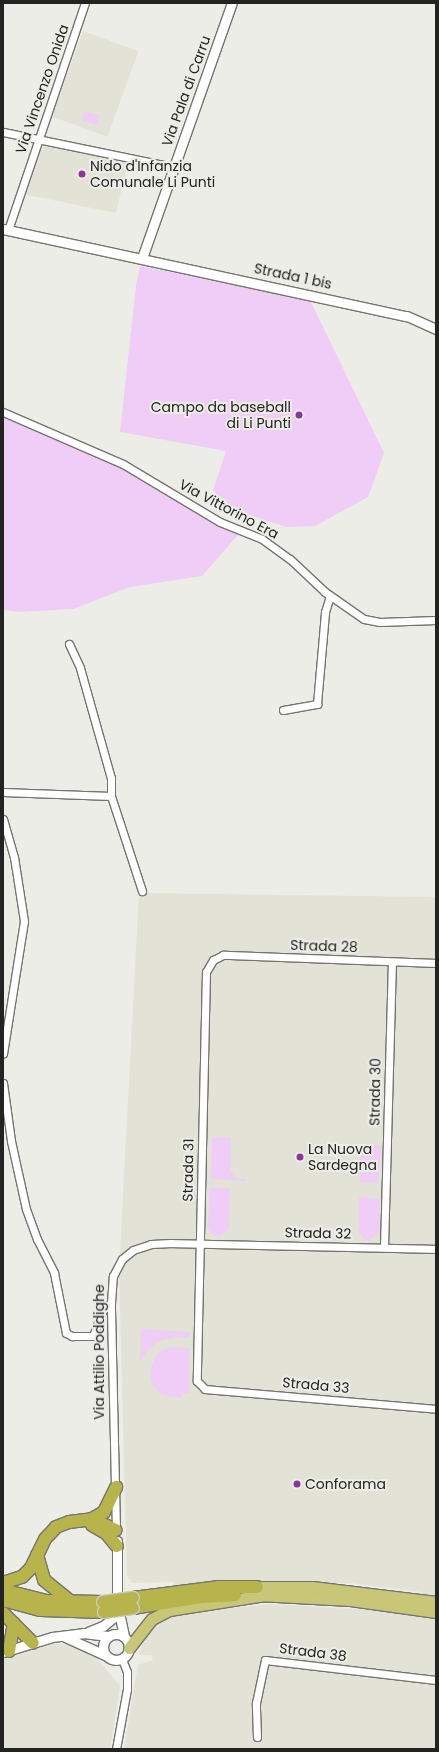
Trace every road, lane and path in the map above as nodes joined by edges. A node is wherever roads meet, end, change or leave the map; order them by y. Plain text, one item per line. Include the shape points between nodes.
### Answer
1 (85, 3) edge
2 (232, 3) edge
3 (3, 132) edge
4 (38, 139) junction
5 (174, 168) junction
6 (5, 229) edge
7 (142, 258) junction
8 (436, 329) edge
9 (3, 412) edge
10 (330, 596) junction
11 (436, 620) edge
12 (70, 644) dead end
13 (283, 710) dead end
14 (3, 792) edge
15 (111, 796) junction
16 (3, 819) edge
17 (142, 891) dead end
18 (213, 960) joint
19 (392, 962) junction
20 (436, 963) edge
21 (3, 1053) edge
22 (3, 1083) edge
23 (200, 1243) junction
24 (384, 1247) junction
25 (436, 1249) edge
26 (111, 1303) junction
27 (197, 1381) joint
28 (436, 1410) edge
29 (116, 1487) junction
30 (92, 1519) junction
31 (78, 1521) junction
32 (116, 1530) junction
33 (117, 1546) junction
34 (37, 1556) junction
35 (3, 1582) edge
36 (3, 1590) edge
37 (261, 1592) junction
38 (3, 1600) edge
39 (436, 1602) edge
40 (73, 1603) junction
41 (118, 1603) junction
42 (106, 1610) junction
43 (436, 1612) edge
44 (3, 1613) edge
45 (14, 1623) junction
46 (83, 1633) junction
47 (109, 1636) junction
48 (124, 1636) junction
49 (65, 1637) junction
50 (32, 1643) junction
51 (130, 1648) junction
52 (6, 1652) edge
53 (105, 1655) junction
54 (122, 1659) junction
55 (436, 1680) edge
56 (257, 1737) dead end
57 (116, 1749) edge

1 - 4 street, Via Vincenzo Onida
2 - 5 street, Via Pala di Carru
3 - 4 street
4 - 5 street
4 - 6 street, Via Vincenzo Onida
5 - 7 street, Via Pala di Carru
6 - 7 street
7 - 8 street, Strada 1 bis via 407,316
9 - 10 street, Via Vittorino Era via 123,464 220,522 262,539 290,559
10 - 11 street, Via Vittorino Era via 370,621
10 - 13 street via 325,612 317,704
12 - 15 street via 80,668 111,778
14 - 15 street
15 - 17 street
16 - 21 street via 14,857 24,921
18 - 19 street, Strada 28 via 223,955
18 - 23 street, Strada 31 via 206,972
19 - 20 street, Strada 28
19 - 24 street, Strada 30
22 - 26 street via 11,1141 26,1209 54,1273 66,1333 72,1336 93,1336 102,1311
23 - 24 street, Strada 32
23 - 26 street, Via Attilio Poddighe via 151,1244 133,1250 122,1259 113,1276
23 - 27 street, Strada 31
24 - 25 street, Strada 32
26 - 29 street, Via Attilio Poddighe
27 - 28 street, Strada 33 via 205,1389
29 - 30 highway via 104,1512
29 - 32 street, Via Attilio Poddighe
30 - 31 highway
30 - 32 highway
31 - 33 highway via 92,1524 106,1533
31 - 34 highway via 56,1527 45,1539
32 - 33 street
33 - 41 street
34 - 35 highway via 31,1568 22,1577
34 - 40 highway via 44,1580
36 - 40 highway via 21,1596
37 - 39 main road via 312,1587
37 - 42 highway, bridge via 205,1588
37 - 43 main road via 350,1600
37 - 51 main road via 243,1601 169,1610 152,1619
38 - 42 highway via 41,1610
40 - 42 highway
41 - 42 street
41 - 48 street
42 - 46 street via 96,1630
42 - 47 street
44 - 45 highway
45 - 50 highway
45 - 52 highway
46 - 47 street
46 - 49 street
47 - 48 street via 117,1633
47 - 53 street via 102,1647
48 - 51 street
49 - 50 street via 52,1637
49 - 53 street
50 - 52 street
51 - 54 street
53 - 54 street via 113,1660
54 - 57 street via 128,1672 127,1689
55 - 56 street, Strada 38 via 265,1660 256,1703

